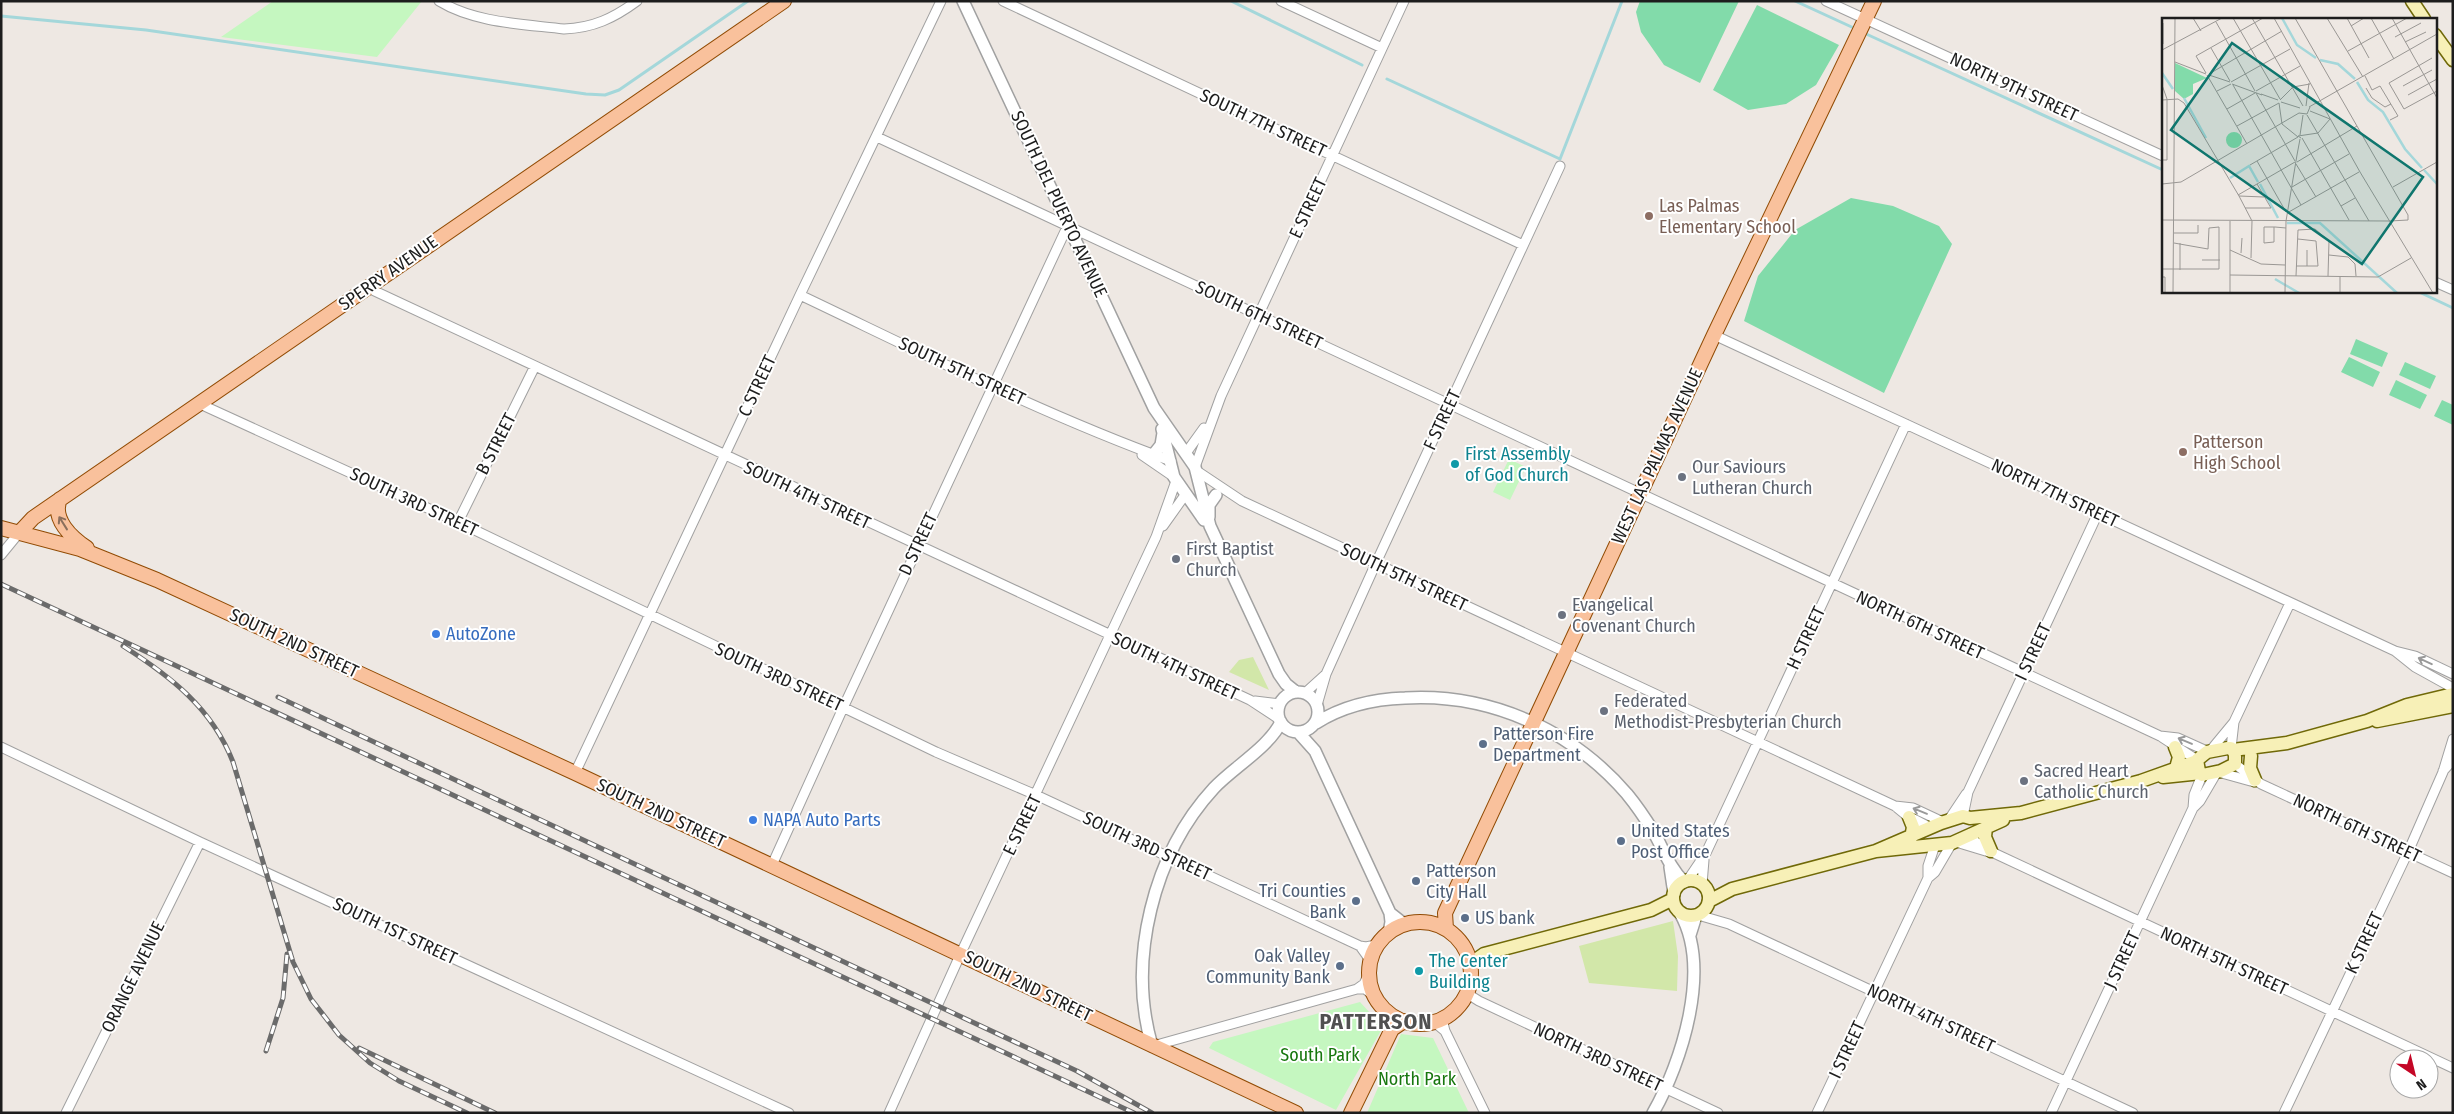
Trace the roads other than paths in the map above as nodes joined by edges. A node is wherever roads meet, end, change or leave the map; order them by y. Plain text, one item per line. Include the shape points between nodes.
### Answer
1 (439, 1) edge
2 (637, 1) edge
3 (784, 1) edge
4 (941, 1) edge
5 (963, 1) edge
6 (1003, 1) edge
7 (1281, 1) edge
8 (1404, 1) edge
9 (1826, 1) edge
10 (1874, 1) edge
11 (2412, 1) edge
12 (2423, 18) edge
13 (1866, 20) junction
14 (2436, 36) edge
15 (1382, 48) junction
16 (2453, 60) edge
17 (876, 137) junction
18 (1332, 155) junction
19 (2162, 156) edge
20 (1560, 166) dead end
21 (1068, 225) junction
22 (1523, 246) junction
23 (2436, 282) edge
24 (366, 287) junction
25 (2453, 290) edge
26 (800, 295) junction
27 (1259, 315) junction
28 (1714, 335) junction
29 (535, 366) junction
30 (992, 385) junction
31 (200, 404) junction
32 (1450, 404) junction
33 (1154, 408) junction
34 (1212, 415) junction
35 (1906, 424) junction
36 (1162, 429) junction
37 (1125, 444) junction
38 (1185, 453) junction
39 (1153, 455) junction
40 (725, 456) junction
41 (1171, 460) junction
42 (1196, 469) junction
43 (1175, 479) junction
44 (1199, 490) junction
45 (1640, 494) junction
46 (1185, 495) junction
47 (1216, 495) junction
48 (60, 499) junction
49 (1242, 501) junction
50 (2098, 513) junction
51 (458, 522) junction
52 (1, 528) edge
53 (1212, 531) junction
54 (19, 532) junction
55 (1156, 537) junction
56 (918, 546) junction
57 (1, 555) edge
58 (110, 560) junction
59 (1376, 563) junction
60 (1831, 584) junction
61 (2290, 603) junction
62 (650, 616) junction
63 (1110, 636) junction
64 (2395, 651) junction
65 (1565, 653) junction
66 (2023, 673) junction
67 (1279, 674) junction
68 (1326, 674) junction
69 (2453, 674) edge
70 (2453, 688) edge
71 (1301, 693) junction
72 (2453, 694) edge
73 (1250, 700) junction
74 (1282, 702) junction
75 (1317, 705) junction
76 (2453, 706) edge
77 (842, 708) junction
78 (1347, 708) junction
79 (1280, 720) junction
80 (2367, 721) junction
81 (1533, 722) junction
82 (2234, 722) junction
83 (1314, 725) junction
84 (1295, 732) junction
85 (2160, 736) junction
86 (2453, 739) edge
87 (1757, 742) junction
88 (2286, 743) junction
89 (1263, 745) junction
90 (1, 747) edge
91 (2175, 747) junction
92 (1315, 751) junction
93 (2210, 751) junction
94 (2234, 756) junction
95 (2251, 756) junction
96 (2453, 760) edge
97 (2200, 767) junction
98 (2176, 768) junction
99 (2218, 772) junction
100 (2443, 772) junction
101 (576, 773) junction
102 (2141, 781) junction
103 (2258, 782) junction
104 (1968, 792) junction
105 (1036, 795) junction
106 (1895, 806) junction
107 (2194, 808) junction
108 (2021, 813) junction
109 (1909, 817) junction
110 (1965, 817) junction
111 (1946, 821) junction
112 (1986, 827) junction
113 (1930, 829) junction
114 (1911, 838) junction
115 (1961, 838) junction
116 (200, 842) junction
117 (1934, 844) junction
118 (1876, 851) junction
119 (1994, 852) junction
120 (2408, 852) junction
121 (1706, 853) junction
122 (1169, 857) junction
123 (1669, 863) junction
124 (772, 865) junction
125 (2453, 873) edge
126 (1928, 878) junction
127 (1686, 882) junction
128 (1703, 885) junction
129 (1732, 889) junction
130 (1709, 902) junction
131 (1676, 904) junction
132 (1390, 913) junction
133 (1445, 913) junction
134 (1697, 915) junction
135 (2140, 922) junction
136 (1431, 923) junction
137 (1404, 924) junction
138 (1729, 924) junction
139 (1446, 929) junction
140 (1389, 932) junction
141 (1690, 937) junction
142 (1376, 945) junction
143 (1360, 946) junction
144 (1466, 950) junction
145 (961, 953) junction
146 (1484, 954) junction
147 (1370, 960) junction
148 (1470, 964) junction
149 (1368, 974) junction
150 (1356, 989) junction
151 (1874, 992) junction
152 (1465, 994) junction
153 (1373, 995) junction
154 (2332, 1012) junction
155 (1389, 1013) junction
156 (1447, 1016) junction
157 (1404, 1021) junction
158 (1433, 1022) junction
159 (1392, 1029) junction
160 (1445, 1031) junction
161 (1152, 1046) junction
162 (2453, 1068) edge
163 (2066, 1081) junction
164 (1666, 1089) junction
165 (66, 1113) edge
166 (789, 1113) edge
167 (889, 1113) edge
168 (1296, 1113) edge
169 (1351, 1113) edge
170 (1485, 1113) edge
171 (1653, 1113) edge
172 (1718, 1113) edge
173 (1817, 1113) edge
174 (2051, 1113) edge
175 (2133, 1113) edge
176 (2284, 1113) edge

1 - 2 street via 473,16 564,29 605,21
3 - 24 main road, SPERRY AVENUE
4 - 17 street, C STREET
5 - 21 street, SOUTH DEL PUERTO AVENUE
6 - 18 street, SOUTH 7TH STREET
7 - 15 street
8 - 15 street, E STREET
9 - 13 street, NORTH 9TH STREET
10 - 13 main road, WEST LAS PALMAS AVENUE
11 - 12 main road
13 - 19 street, NORTH 9TH STREET
13 - 28 main road, WEST LAS PALMAS AVENUE
14 - 16 main road
15 - 18 street, E STREET
17 - 21 street, SOUTH 6TH STREET
17 - 26 street, C STREET
18 - 22 street, SOUTH 7TH STREET
18 - 27 street, E STREET
20 - 22 street, F STREET
21 - 27 street, SOUTH 6TH STREET
21 - 30 street, D STREET
21 - 33 street, SOUTH DEL PUERTO AVENUE
22 - 32 street, F STREET
23 - 25 street
24 - 29 street, SOUTH 4TH STREET
24 - 31 main road, SPERRY AVENUE
26 - 30 street, SOUTH 5TH STREET
26 - 40 street, C STREET
27 - 32 street, SOUTH 6TH STREET
27 - 34 street, E STREET
28 - 35 street, NORTH 7TH STREET
28 - 45 main road, WEST LAS PALMAS AVENUE
29 - 40 street, SOUTH 4TH STREET
29 - 51 street, B STREET
30 - 37 street, SOUTH 5TH STREET
30 - 56 street, D STREET
31 - 48 main road, SPERRY AVENUE
31 - 51 street, SOUTH 3RD STREET
32 - 45 street, SOUTH 6TH STREET
32 - 59 street, F STREET
33 - 36 street, SOUTH DEL PUERTO AVENUE
33 - 38 street, SOUTH DEL PUERTO AVENUE
34 - 38 street, E STREET
34 - 42 street, E STREET
35 - 50 street, NORTH 7TH STREET
35 - 60 street, H STREET
36 - 39 street via 1161,446
36 - 41 street, SOUTH DEL PUERTO AVENUE
37 - 39 street, SOUTH 5TH STREET
37 - 43 street, SOUTH 5TH STREET
38 - 41 street
38 - 42 street, SOUTH DEL PUERTO AVENUE
39 - 41 street, SOUTH 5TH STREET
40 - 56 street, SOUTH 4TH STREET
40 - 62 street, C STREET
41 - 43 street, SOUTH DEL PUERTO AVENUE
42 - 44 street, SOUTH DEL PUERTO AVENUE
42 - 49 street, SOUTH 5TH STREET
43 - 46 street, SOUTH DEL PUERTO AVENUE
43 - 55 street, E STREET
44 - 46 street
44 - 47 street, SOUTH 5TH STREET
44 - 53 street, SOUTH DEL PUERTO AVENUE
45 - 60 street, NORTH 6TH STREET
45 - 65 main road, WEST LAS PALMAS AVENUE
46 - 53 street, SOUTH DEL PUERTO AVENUE
46 - 55 street, E STREET
47 - 49 street, SOUTH 5TH STREET
47 - 53 street via 1209,505
48 - 54 main road, SPERRY AVENUE
58 -> 48 main road via 91,551 68,531 58,513
49 - 59 street, SOUTH 5TH STREET
50 - 61 street, NORTH 7TH STREET
50 - 66 street, I STREET
51 - 62 street, SOUTH 3RD STREET
52 - 54 main road, SOUTH 2ND STREET
53 - 67 street, SOUTH DEL PUERTO AVENUE
54 - 57 street, SPERRY AVENUE
54 - 58 main road, SOUTH 2ND STREET
55 - 63 street, E STREET
56 - 63 street, SOUTH 4TH STREET
56 - 77 street, D STREET
58 - 101 main road, SOUTH 2ND STREET
59 - 65 street, SOUTH 5TH STREET
59 - 68 street, F STREET
60 - 66 street, NORTH 6TH STREET
60 - 87 street, H STREET
61 - 64 street, NORTH 7TH STREET
61 - 82 street
62 - 77 street, SOUTH 3RD STREET
62 - 101 street, C STREET
63 - 73 street, SOUTH 4TH STREET
63 - 105 street, E STREET
69 -> 64 street, NORTH 7TH STREET via 2415,656
64 - 70 street, NORTH 7TH STREET via 2415,667
65 - 81 main road, WEST LAS PALMAS AVENUE
65 - 87 street
66 - 85 street, NORTH 6TH STREET
66 - 104 street, I STREET
67 - 71 street, SOUTH DEL PUERTO AVENUE via 1286,684
67 - 74 street, SOUTH DEL PUERTO AVENUE
68 - 71 street, F STREET
68 - 75 street, F STREET
71 - 74 street
71 - 75 street via 1310,696
72 - 80 main road via 2407,705
73 - 74 street, SOUTH 4TH STREET
73 - 79 street, SOUTH 4TH STREET
74 - 79 street
75 - 78 street
75 - 83 street
76 - 80 main road via 2396,719
77 - 105 street, SOUTH 3RD STREET
77 - 124 street, D STREET
78 - 81 street via 1393,698 1441,698 1493,707
78 - 83 street
79 - 84 street
79 - 89 street via 1275,733
80 - 88 main road
81 - 123 street via 1574,746 1611,776 1647,822
81 - 133 main road, WEST LAS PALMAS AVENUE
82 - 93 street
82 - 94 street
83 - 84 street
83 - 92 street
84 - 89 street
84 - 92 street
85 - 91 street, NORTH 6TH STREET
93 -> 85 street via 2178,738
86 - 100 street, K STREET
87 - 106 street
87 - 121 street, H STREET
88 - 94 main road
88 - 95 main road
89 - 122 street via 1226,775 1210,793
90 - 116 street, SOUTH 1ST STREET
91 - 97 street, NORTH 6TH STREET
91 - 98 main road via 2179,757
92 - 132 street
93 - 94 main road
93 - 97 main road
94 - 95 main road
94 - 99 main road
94 - 103 street, NORTH 6TH STREET
95 - 103 main road via 2250,768
96 - 100 street, K STREET
97 - 98 main road
97 - 99 main road
97 - 102 main road
97 - 107 street, J STREET
98 - 102 main road
99 - 103 street, NORTH 6TH STREET
99 - 107 street, J STREET
100 - 120 street, K STREET
101 - 124 main road, SOUTH 2ND STREET
102 - 108 main road
103 - 120 street, NORTH 6TH STREET
104 - 110 street, I STREET
104 - 111 street, I STREET
105 - 122 street, SOUTH 3RD STREET
105 - 145 street, E STREET
106 - 109 street
111 -> 106 street via 1913,808
107 - 135 street, J STREET
108 - 110 main road
108 - 112 main road
109 - 113 street
109 - 114 main road via 1913,827
110 - 111 main road
110 - 115 street via 1970,825
111 - 113 main road
112 - 115 main road
112 - 119 main road via 1985,838
113 - 114 main road
113 - 117 street
114 - 118 main road
115 - 117 main road
115 - 119 street, NORTH 5TH STREET
115 - 126 street, I STREET
116 - 165 street, ORANGE AVENUE
116 - 166 street, SOUTH 1ST STREET
117 - 118 main road
117 - 126 street, I STREET
118 - 129 main road
119 - 135 street, NORTH 5TH STREET
120 - 125 street, NORTH 6TH STREET
120 - 154 street, K STREET
121 - 127 street, H STREET
121 - 128 street, H STREET
122 - 143 street, SOUTH 3RD STREET
122 - 161 street via 1155,894 1144,948 1145,1022
123 - 127 street
123 - 131 street
124 - 145 main road, SOUTH 2ND STREET
126 - 151 street, I STREET
127 - 128 main road via 1696,881
127 - 131 main road via 1678,886
128 - 129 main road via 1718,890
128 - 130 main road
129 - 130 main road
130 - 134 main road
130 - 138 street, NORTH 4TH STREET
131 - 134 main road via 1689,916
131 - 141 street
131 - 146 main road
132 - 137 street
132 - 140 street
133 - 136 main road, WEST LAS PALMAS AVENUE
133 - 139 main road, WEST LAS PALMAS AVENUE
134 - 138 street, NORTH 4TH STREET
134 - 141 street
135 - 154 street, NORTH 5TH STREET
135 - 163 street, J STREET
136 - 137 main road
136 - 139 main road
137 - 140 main road
138 - 151 street, NORTH 4TH STREET
139 - 144 main road
140 - 142 main road
141 - 164 street via 1692,972 1688,1015 1680,1053
142 - 143 street, SOUTH 3RD STREET
142 - 147 main road
143 - 147 street, SOUTH 3RD STREET
144 - 146 main road
144 - 148 main road
145 - 161 main road, SOUTH 2ND STREET
145 - 167 street, E STREET
146 - 148 main road
147 - 149 main road
148 - 152 main road
149 - 150 street via 1364,984
149 - 153 main road
150 - 153 street
150 - 161 street
151 - 163 street, NORTH 4TH STREET
151 - 173 street, I STREET
152 - 156 main road
152 - 164 street, NORTH 3RD STREET
153 - 155 main road
154 - 162 street, NORTH 5TH STREET
154 - 176 street, K STREET
155 - 157 main road
155 - 159 main road
156 - 158 main road
156 - 160 street via 1443,1024
157 - 158 main road
157 - 159 main road
158 - 160 street
159 - 169 main road
160 - 170 street
161 - 168 main road, SOUTH 2ND STREET
163 - 174 street, J STREET
163 - 175 street, NORTH 4TH STREET
164 - 171 street
164 - 172 street, NORTH 3RD STREET

